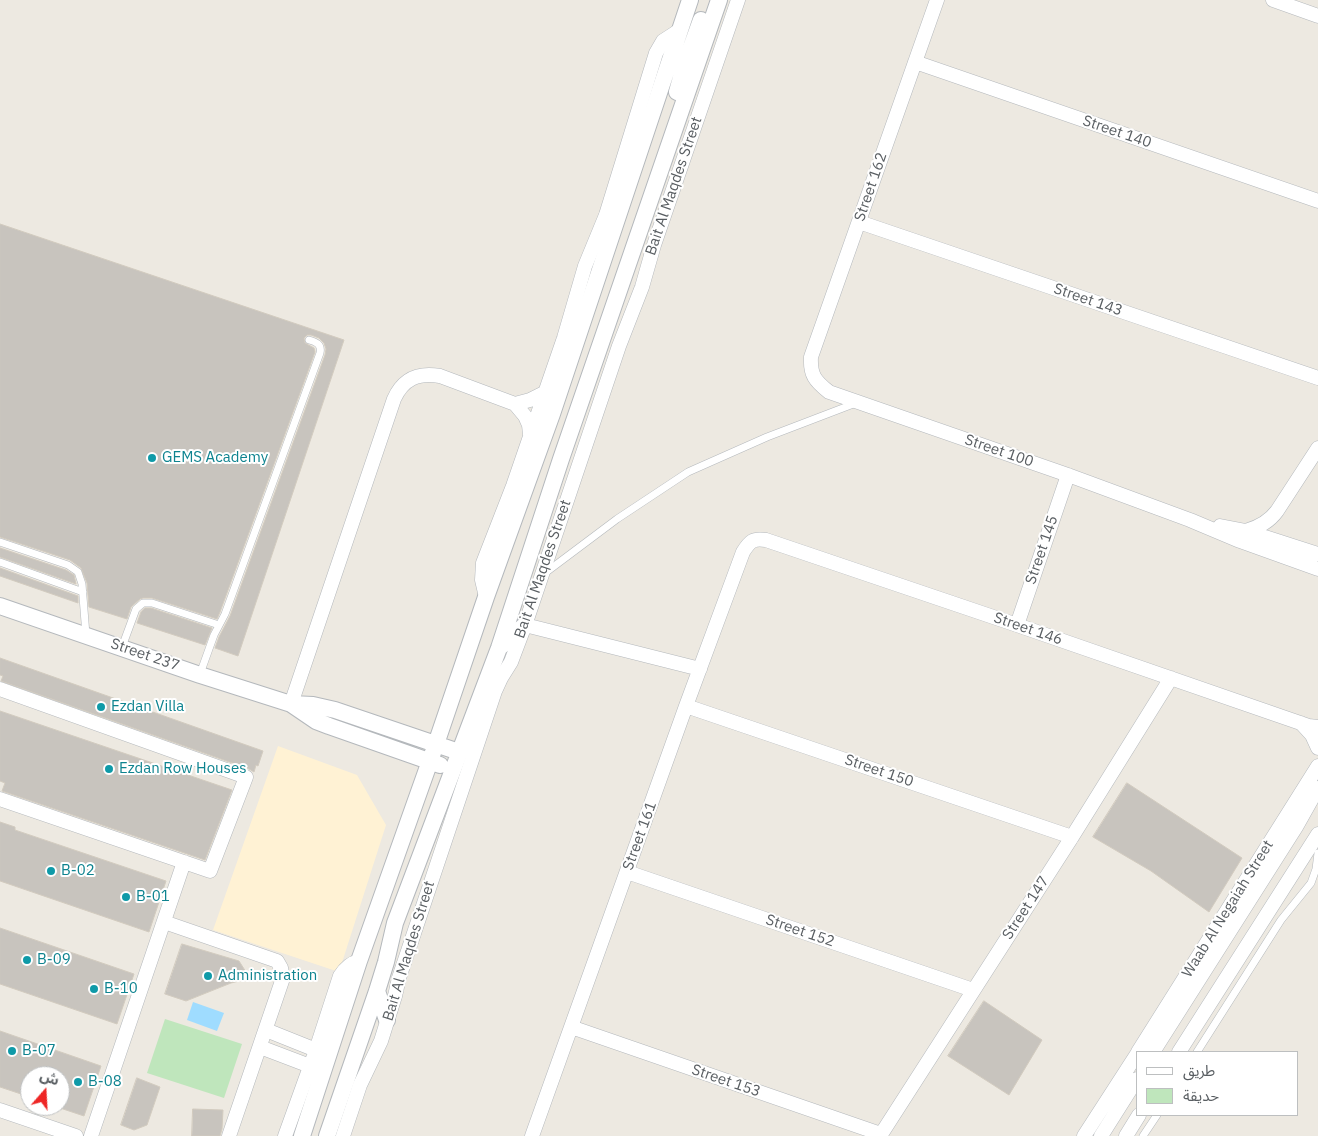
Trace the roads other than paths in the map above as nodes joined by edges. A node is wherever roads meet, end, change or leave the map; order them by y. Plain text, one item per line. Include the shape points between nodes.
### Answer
1 (690, 0) edge
2 (708, 0) edge
3 (719, 0) edge
4 (738, 0) edge
5 (937, 0) edge
6 (1273, 0) edge
7 (1318, 16) edge
8 (680, 30) junction
9 (915, 62) junction
10 (672, 136) junction
11 (1318, 201) edge
12 (859, 222) junction
13 (309, 340) dead end
14 (813, 375) joint
15 (1318, 378) edge
16 (544, 394) junction
17 (859, 402) junction
18 (515, 404) junction
19 (530, 434) junction
20 (1318, 448) edge
21 (1068, 475) junction
22 (1277, 511) junction
23 (1190, 520) junction
24 (1246, 531) junction
25 (755, 540) joint
26 (0, 542) edge
27 (1282, 542) junction
28 (1318, 554) edge
29 (0, 562) edge
30 (1318, 569) edge
31 (542, 575) junction
32 (83, 592) junction
33 (486, 597) junction
34 (0, 606) edge
35 (219, 625) junction
36 (525, 625) junction
37 (1017, 625) junction
38 (86, 635) junction
39 (122, 647) junction
40 (499, 648) junction
41 (700, 668) junction
42 (200, 675) junction
43 (1171, 678) junction
44 (0, 690) edge
45 (291, 704) junction
46 (686, 706) junction
47 (1300, 723) junction
48 (1318, 727) edge
49 (436, 744) junction
50 (1318, 748) edge
51 (459, 752) junction
52 (430, 762) junction
53 (1318, 766) edge
54 (453, 769) junction
55 (1318, 788) edge
56 (0, 799) edge
57 (1318, 834) edge
58 (1072, 837) junction
59 (1318, 853) edge
60 (184, 862) junction
61 (627, 872) junction
62 (164, 922) junction
63 (359, 961) junction
64 (973, 990) junction
65 (377, 991) junction
66 (388, 1020) junction
67 (571, 1027) junction
68 (266, 1030) junction
69 (260, 1047) junction
70 (316, 1050) junction
71 (1138, 1051) edge
72 (1154, 1051) edge
73 (1180, 1051) edge
74 (1198, 1051) edge
75 (1136, 1055) edge
76 (310, 1066) junction
77 (1136, 1080) edge
78 (0, 1110) edge
79 (1138, 1116) edge
80 (1156, 1116) edge
81 (880, 1135) edge
82 (76, 1136) edge
83 (91, 1136) edge
84 (229, 1136) edge
85 (285, 1136) edge
86 (302, 1136) edge
87 (327, 1136) edge
88 (343, 1136) edge
89 (532, 1136) edge
90 (1084, 1136) edge
91 (1100, 1136) edge
92 (1126, 1136) edge
93 (1143, 1136) edge

1 - 8 street
2 - 10 street via 680,81
3 - 10 street, Bait Al Maqdes Street
4 - 31 street, Bait Al Maqdes Street
5 - 9 street, Street 162
6 - 7 street
8 - 16 street via 663,41 656,53 606,215 585,266
8 - 33 street via 552,414
9 - 11 street, Street 140
9 - 12 street, Street 162
10 - 40 street, Bait Al Maqdes Street
12 - 14 street, Street 162 via 811,357
12 - 15 street, Street 143
13 - 35 lane via 319,344 320,353
14 - 17 street, Street 100 via 829,392
16 - 18 street
16 - 19 street
17 - 21 street, Street 100
17 - 31 lane via 688,472 617,519
18 - 19 street via 525,416
18 - 45 street via 432,375 416,376 402,385
19 - 33 street via 483,563
20 - 22 street
21 - 23 street, Street 100
21 - 37 street, Street 145
22 - 24 street via 1264,524
22 - 27 street via 1276,527
23 - 24 street, Street 100
23 - 30 street, Street 100
24 - 27 street, Street 100
25 - 37 street, Street 146 via 766,540
25 - 41 street, Street 161 via 743,552
26 - 32 lane via 74,568 81,578
27 - 28 street, Street 100
29 - 32 lane
31 - 36 street, Bait Al Maqdes Street
32 - 38 lane
33 - 49 street
34 - 38 street, Street 237
35 - 39 lane via 152,603 143,603 136,610
35 - 42 lane
36 - 40 street
36 - 41 street
36 - 66 street, Bait Al Maqdes Street via 511,662 495,691 399,978
37 - 43 street, Street 146
38 - 39 street, Street 237
39 - 42 street, Street 237
40 - 51 street, Bait Al Maqdes Street
41 - 46 street, Street 161
42 - 45 street, Street 237
43 - 47 street, Street 146
43 - 58 street, Street 147
44 - 60 street via 246,777 210,871
45 - 49 street, Street 237 via 335,710
45 - 52 street, Street 237 via 323,724
46 - 58 street, Street 150
46 - 61 street, Street 161
47 - 48 street, Street 146
47 - 50 street via 1312,735
49 - 51 street, Street 237
49 - 52 street
51 - 54 street, Bait Al Maqdes Street
52 - 54 street, Street 237
52 - 63 street
53 - 71 street, Waab Al Negaiah Street
54 - 65 street, Bait Al Maqdes Street via 395,923
55 - 72 street, Waab Al Negaiah Street
56 - 60 street
57 - 73 street
58 - 64 street, Street 147
59 - 74 lane via 1311,883 1281,920
60 - 62 street
61 - 64 street, Street 152
61 - 67 street, Street 161
62 - 68 street via 277,961 283,978
62 - 83 street
63 - 70 street via 342,971
63 - 86 street
64 - 81 street, Street 147
65 - 66 street
65 - 87 street, Bait Al Maqdes Street
66 - 88 street, Bait Al Maqdes Street via 360,1085
67 - 81 street, Street 153
67 - 89 street, Street 161
68 - 69 street
68 - 70 street
69 - 76 street
69 - 84 street
70 - 76 street
75 - 90 street, Waab Al Negaiah Street
76 - 85 street
77 - 91 street
78 - 82 street
79 - 92 street
80 - 93 lane

